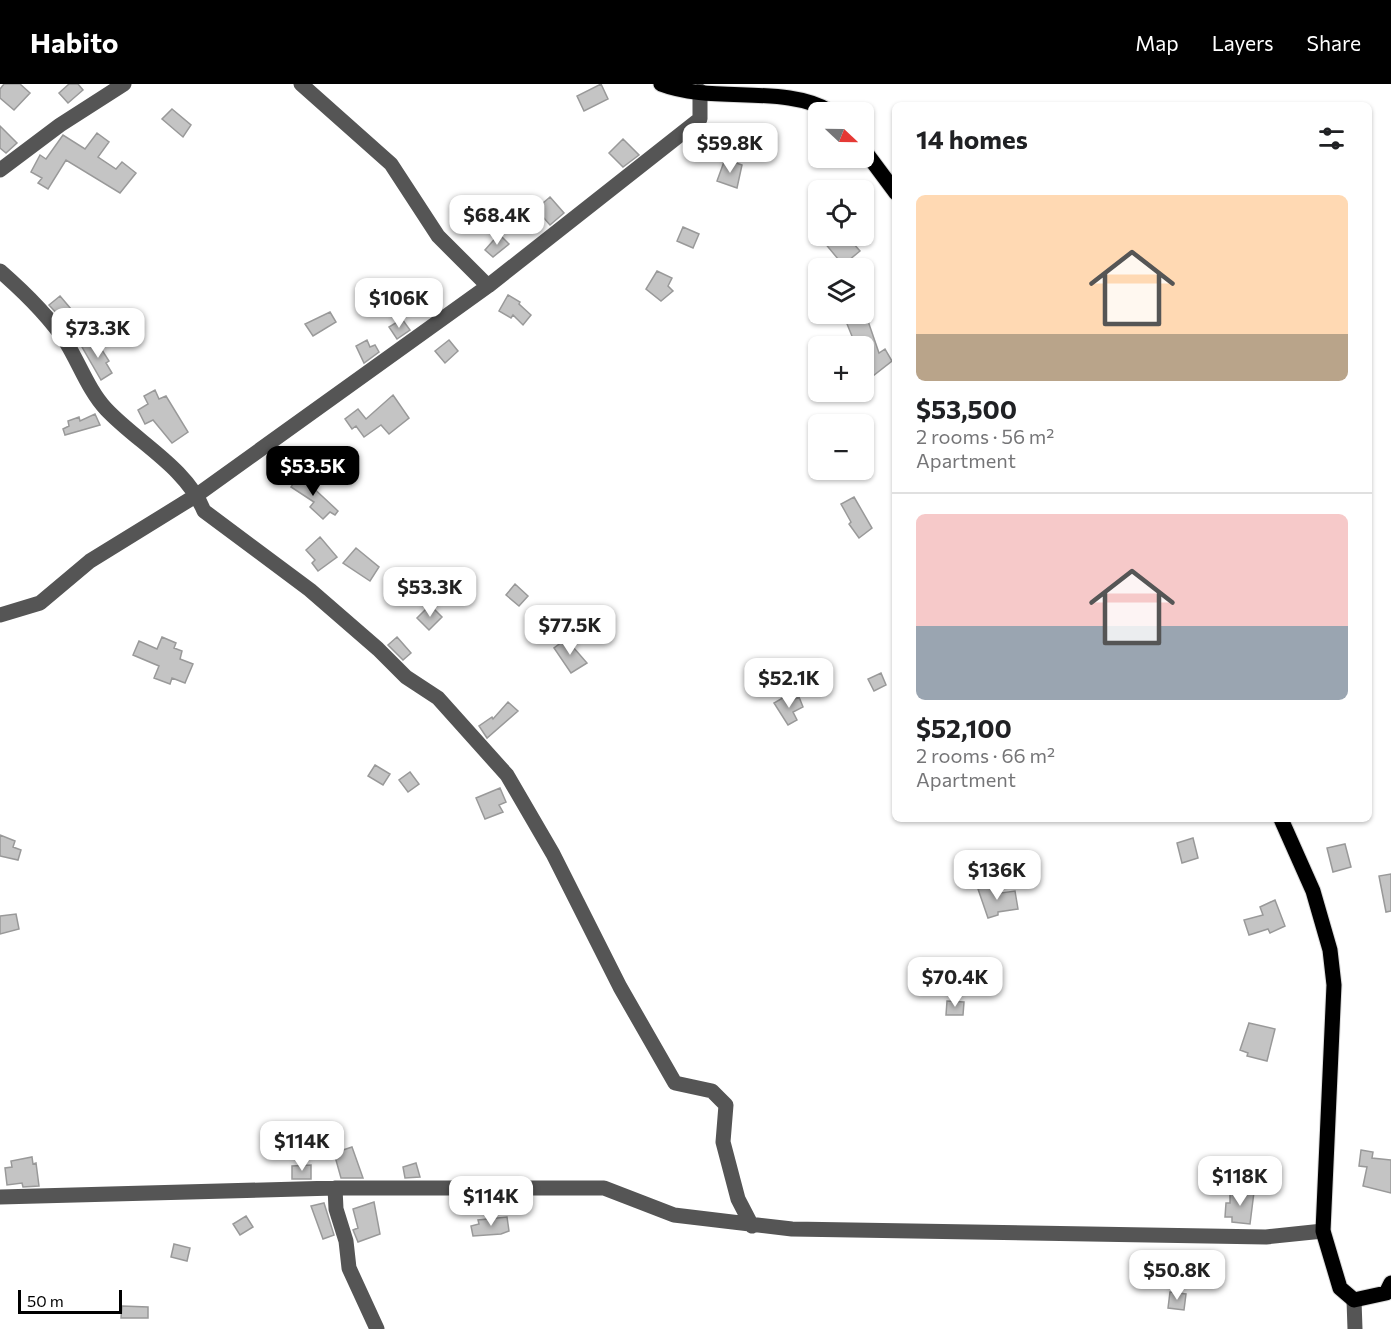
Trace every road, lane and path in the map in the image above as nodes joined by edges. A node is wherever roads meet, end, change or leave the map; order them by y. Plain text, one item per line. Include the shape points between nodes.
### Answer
1 (661, 84) edge
2 (122, 85) edge
3 (310, 87) edge
4 (700, 91) junction
5 (812, 102) edge
6 (874, 163) edge
7 (0, 170) edge
8 (892, 188) edge
9 (0, 270) edge
10 (488, 286) junction
11 (197, 495) junction
12 (0, 615) edge
13 (1282, 822) edge
14 (335, 1188) junction
15 (0, 1197) edge
16 (752, 1226) junction
17 (1323, 1231) junction
18 (1391, 1283) edge
19 (1354, 1300) junction
20 (377, 1329) edge
21 (1354, 1329) edge

1 - 4 main road
2 - 7 street
3 - 10 street via 391,164 438,236
4 - 5 main road via 776,93
4 - 10 street via 700,119
6 - 8 main road
9 - 11 street via 65,340 104,408 161,457
10 - 11 street
11 - 12 street via 90,561 40,603
11 - 16 street via 204,511 310,590 406,677 438,698 507,775 675,1083 712,1091 726,1105 723,1142 738,1199
13 - 17 main road via 1313,891 1330,950 1334,986
14 - 15 street
14 - 16 street via 604,1188 674,1215
14 - 20 street via 349,1268
16 - 17 street via 1266,1237
17 - 19 main road via 1340,1288
18 - 19 main road via 1386,1293
19 - 21 street

